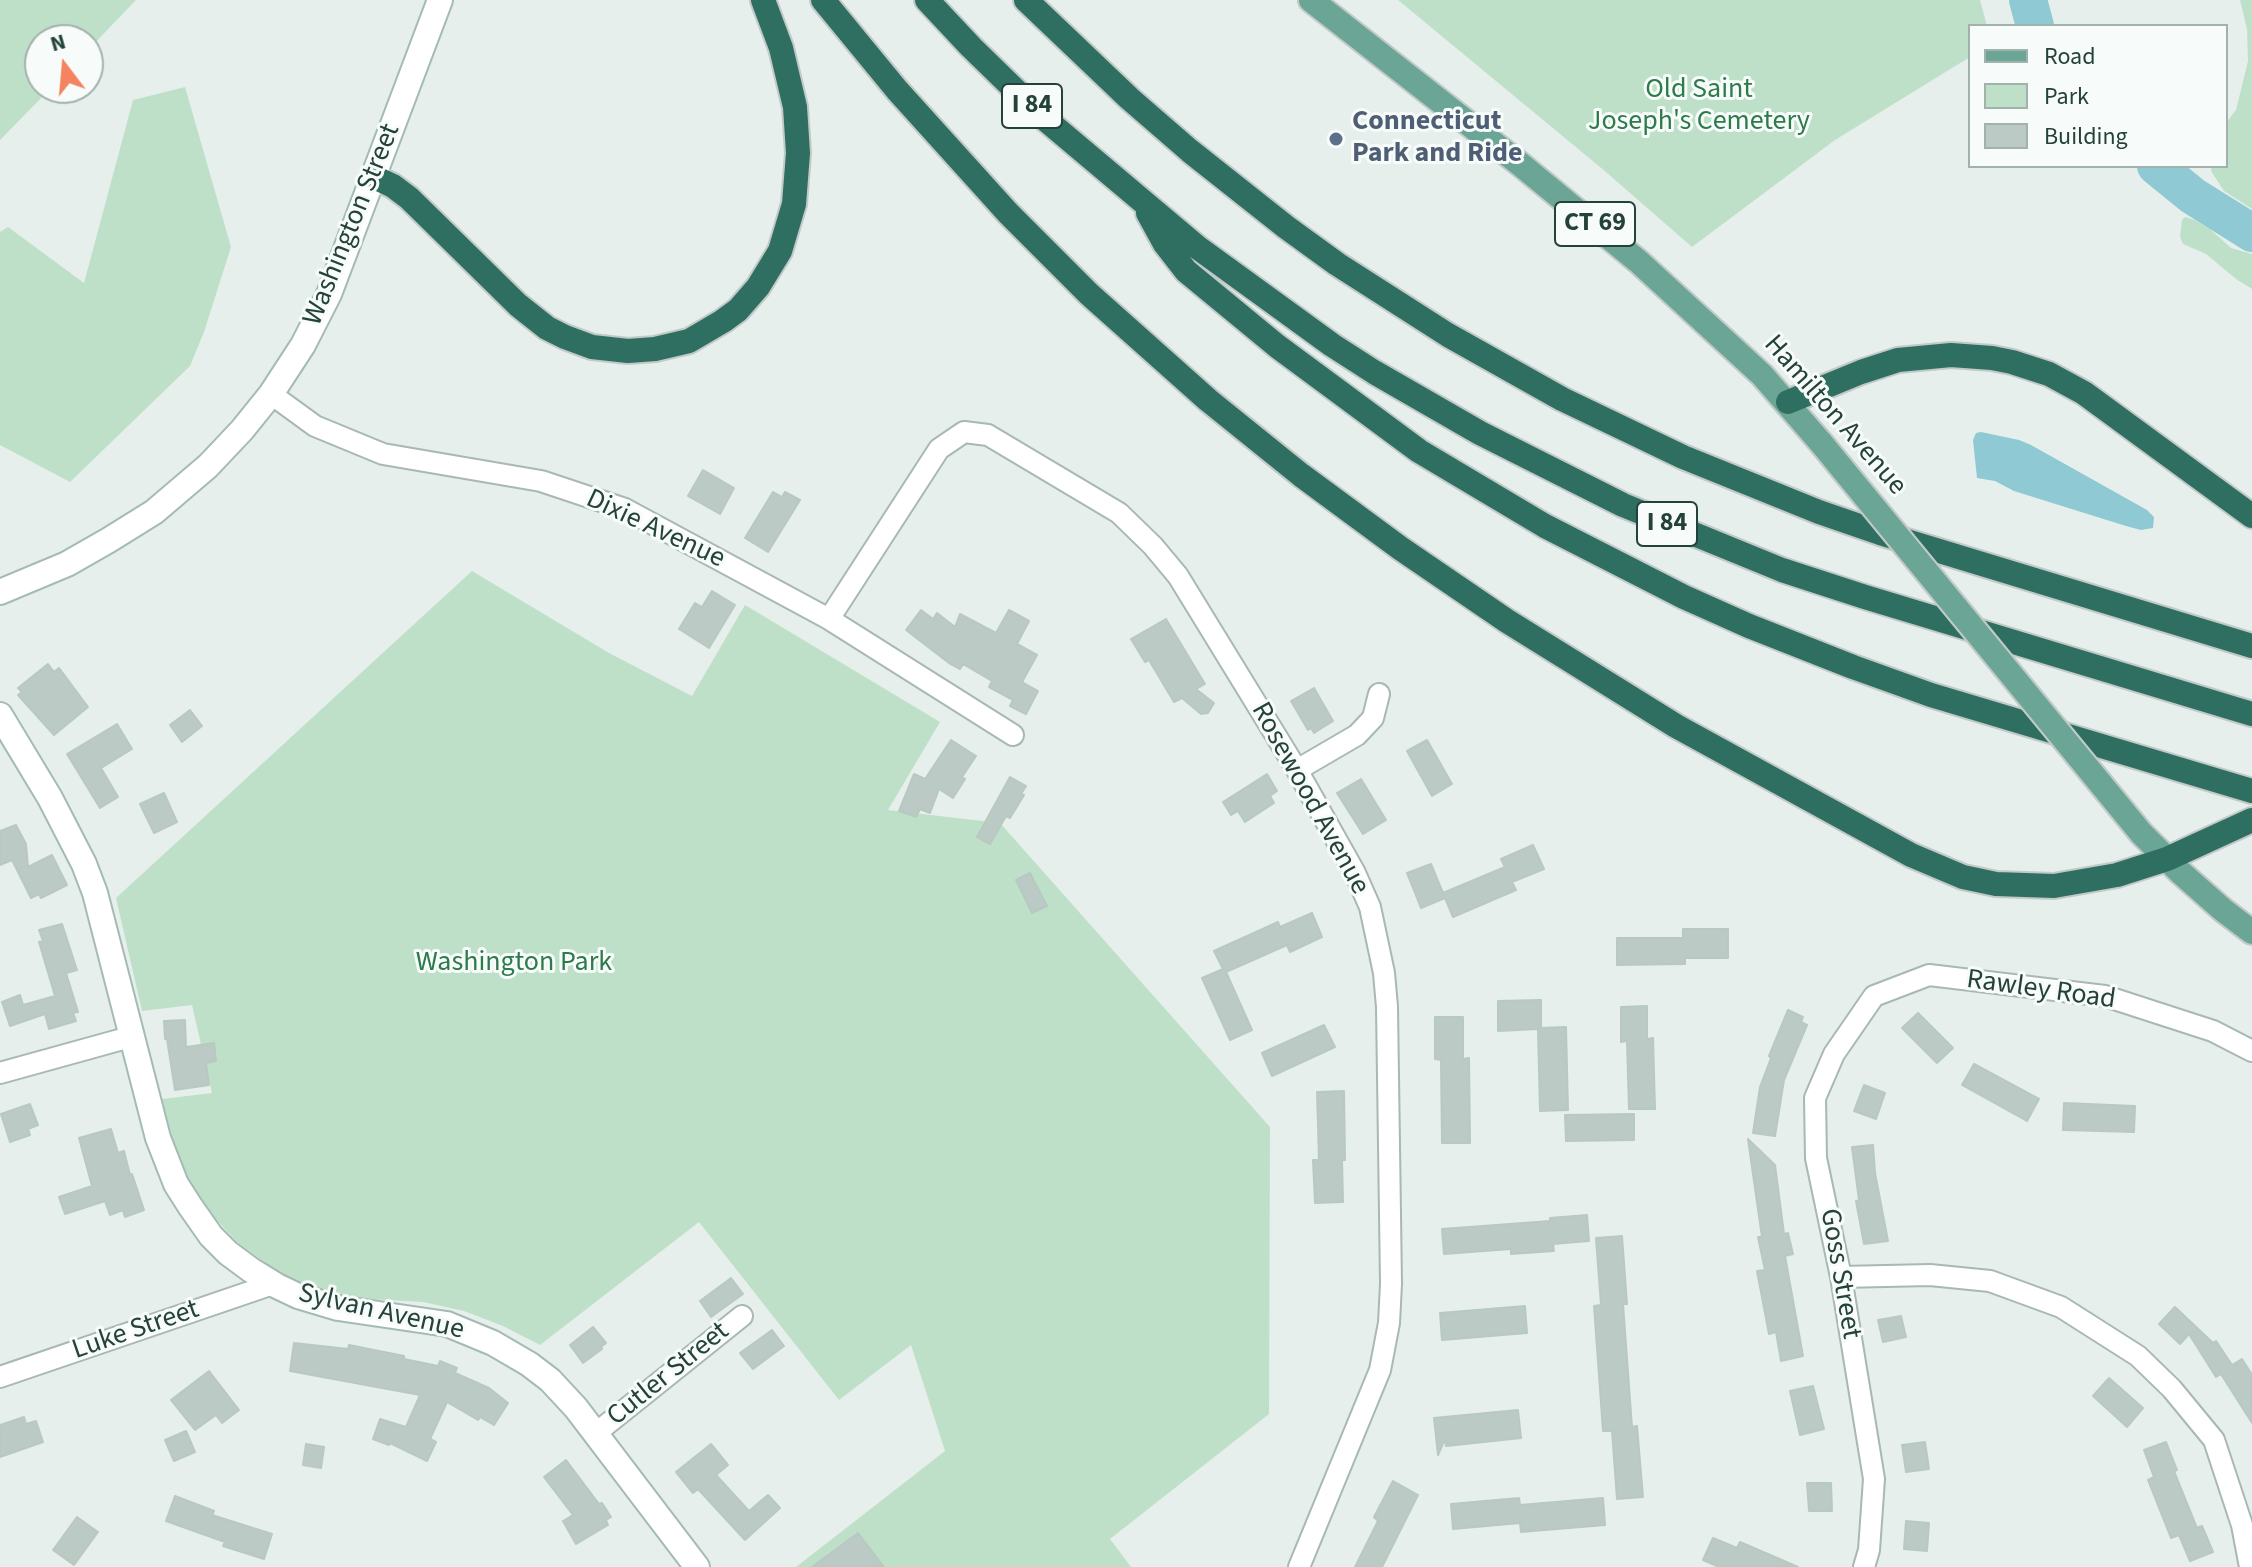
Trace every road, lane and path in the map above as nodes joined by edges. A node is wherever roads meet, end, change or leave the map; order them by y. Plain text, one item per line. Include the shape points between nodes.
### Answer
1 (440, 0) edge
2 (763, 0) edge
3 (823, 0) edge
4 (927, 0) edge
5 (1026, 0) edge
6 (1311, 0) edge
7 (374, 177) junction
8 (1144, 204) junction
9 (271, 394) junction
10 (1788, 402) junction
11 (2252, 516) edge
12 (0, 592) edge
13 (829, 619) junction
14 (2252, 646) edge
15 (1379, 694) dead end
16 (2252, 714) edge
17 (0, 715) edge
18 (1013, 735) dead end
19 (1297, 770) junction
20 (2252, 791) edge
21 (2245, 822) edge
22 (2167, 859) junction
23 (2252, 932) edge
24 (1874, 996) joint
25 (130, 1037) junction
26 (2252, 1051) edge
27 (0, 1073) edge
28 (1841, 1277) junction
29 (273, 1284) junction
30 (742, 1316) dead end
31 (0, 1377) edge
32 (596, 1433) junction
33 (697, 1567) edge
34 (1299, 1567) edge
35 (1864, 1567) edge
36 (2250, 1567) edge

1 - 7 street, Washington Street
2 - 7 highway via 795,107 794,204 780,251 758,287 738,310 689,341 628,351 565,337 525,311 409,198
3 - 22 highway via 971,174 1159,358 1350,512 1576,665 1760,773 1911,855 1963,877 2054,886
4 - 8 highway, I 84 via 1026,101
5 - 14 highway, I 84 via 1236,190 1337,264 1562,399 1683,457 1819,512
6 - 10 main road, Hamilton Avenue / CT 69 via 1630,254
7 - 9 street, Washington Street via 317,321
8 - 16 highway, I 84 via 1288,315 1374,372 1623,505 1825,585
8 - 20 highway via 1186,271 1277,346 1419,451 1545,526 1695,602 1853,667
9 - 12 street, Washington Street via 208,466 154,512 67,564
9 - 13 street, Dixie Avenue via 315,426 383,454 541,481 625,509
10 - 11 highway via 1898,360 1951,355 2012,362 2084,393
10 - 22 main road, Hamilton Avenue / CT 69, bridge
13 - 18 street, Dixie Avenue
13 - 19 street, Rosewood Avenue via 939,449 964,432 988,435 1119,513 1153,546 1178,576
15 - 19 street via 1373,718 1357,735
17 - 25 street, Sylvan Avenue via 84,864
19 - 34 street, Rosewood Avenue via 1355,873 1370,907 1382,960 1391,1284 1380,1370
21 - 22 highway
22 - 23 main road, Hamilton Avenue / CT 69
24 - 26 street, Rawley Road via 1929,975 2105,996 2213,1031
24 - 28 street, Goss Street via 1834,1054 1815,1098 1816,1158
25 - 27 street
25 - 29 street, Sylvan Avenue via 176,1184 211,1236
28 - 35 street, Goss Street via 1874,1479
28 - 36 street via 1930,1275 1990,1281 2061,1307 2138,1356 2214,1440
29 - 31 street, Luke Street
29 - 32 street, Sylvan Avenue via 323,1304 423,1319 478,1335 550,1380
30 - 32 street, Cutler Street
32 - 33 street, Sylvan Avenue

